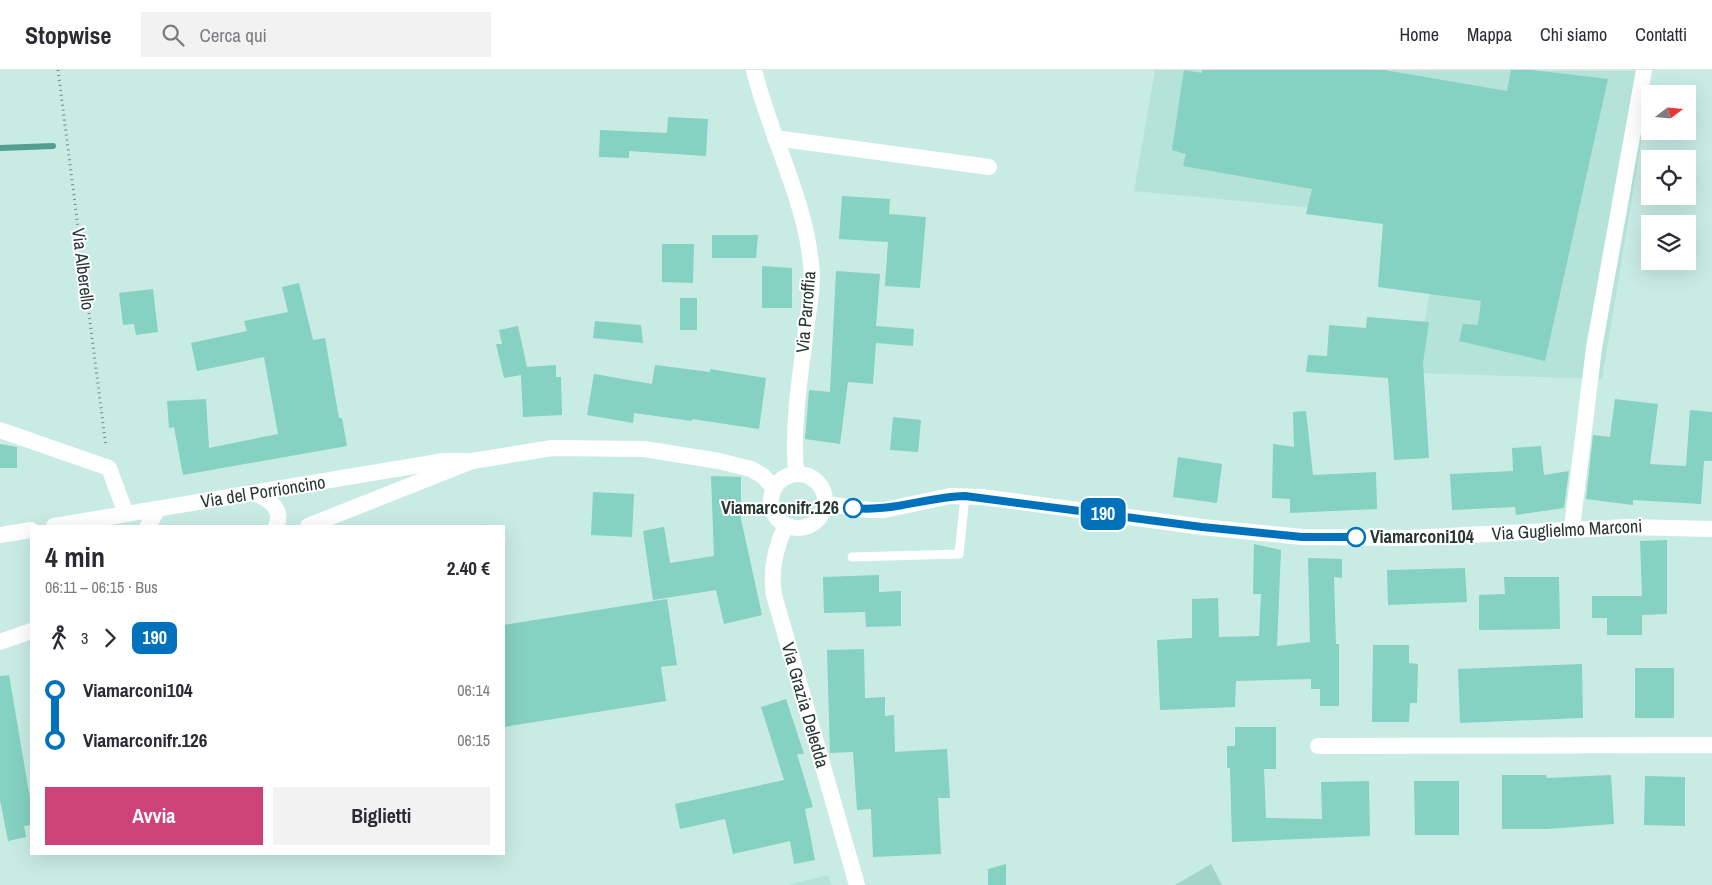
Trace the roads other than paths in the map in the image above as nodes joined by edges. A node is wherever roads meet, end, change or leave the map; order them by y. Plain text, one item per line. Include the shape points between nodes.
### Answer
1 (754, 70) edge
2 (1644, 70) edge
3 (775, 138) junction
4 (989, 167) dead end
5 (0, 430) edge
6 (472, 461) junction
7 (796, 473) junction
8 (774, 488) junction
9 (257, 494) junction
10 (965, 496) junction
11 (826, 504) junction
12 (158, 509) junction
13 (124, 519) edge
14 (64, 525) edge
15 (149, 525) edge
16 (276, 525) edge
17 (311, 525) edge
18 (786, 525) junction
19 (1572, 528) junction
20 (1712, 529) edge
21 (30, 530) edge
22 (0, 535) edge
23 (852, 557) dead end
24 (30, 631) edge
25 (0, 642) edge
26 (1712, 745) edge
27 (1318, 746) dead end
28 (858, 885) edge

1 - 3 street, Via Parroffia
2 - 19 street via 1594,348
3 - 4 street
3 - 7 street, Via Parroffia via 800,209 809,245 812,279 793,437
5 - 13 street via 109,468
6 - 8 street via 552,448 644,449 751,469
6 - 9 street, Via del Porrioncino via 444,461
6 - 17 street
7 - 8 street via 780,480
7 - 11 street via 806,474 821,485
8 - 18 street via 771,497 773,511
9 - 12 street, Via del Porrioncino
9 - 16 street via 270,500 275,507
10 - 11 street, Via Guglielmo Marconi via 950,496 884,510
10 - 19 street, Via Guglielmo Marconi via 1302,537 1409,538
10 - 23 lane via 958,554
11 - 18 street via 823,513 809,526
12 - 13 street, Via del Porrioncino
12 - 15 street
13 - 14 street, Via del Porrioncino
18 - 28 street, Via Grazia Deledda via 777,543 772,566 774,595
19 - 20 street, Via Guglielmo Marconi
21 - 22 street
24 - 25 street
26 - 27 street

